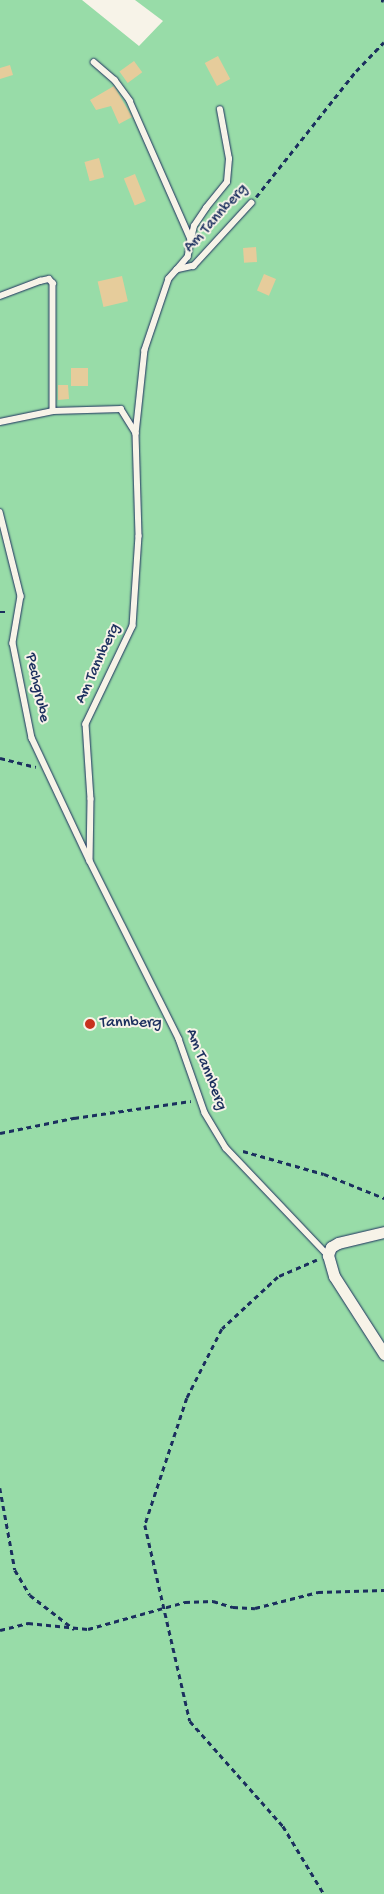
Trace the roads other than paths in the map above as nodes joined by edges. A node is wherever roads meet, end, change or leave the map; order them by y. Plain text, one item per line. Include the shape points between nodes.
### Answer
1 (94, 62) dead end
2 (220, 110) dead end
3 (252, 203) road end
4 (191, 239) junction
5 (177, 270) junction
6 (0, 296) edge
7 (53, 410) junction
8 (0, 422) edge
9 (136, 434) junction
10 (0, 512) edge
11 (90, 861) junction
12 (384, 1232) edge
13 (328, 1255) junction
14 (384, 1354) edge

1 - 4 lane via 130,101
2 - 4 lane via 229,160 227,182 194,226
3 - 5 lane, Am Tannberg via 194,266
4 - 5 lane via 188,258
5 - 9 lane, Am Tannberg via 166,287 145,350
6 - 7 lane via 40,281 48,279 53,282 56,291
7 - 8 lane
7 - 9 lane via 121,409
9 - 11 lane, Am Tannberg via 139,536 134,626 86,724 91,799
10 - 11 lane, Pechgrube via 21,596 13,642 32,738
11 - 13 lane, Am Tannberg via 179,1039 200,1100 223,1143
12 - 13 street via 338,1243 331,1247
13 - 14 street via 334,1276

